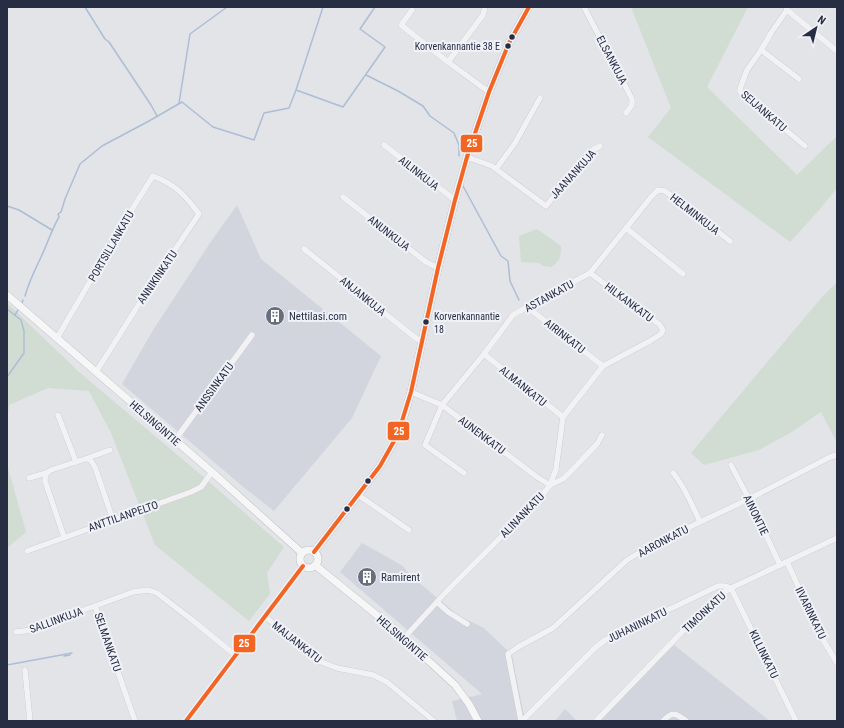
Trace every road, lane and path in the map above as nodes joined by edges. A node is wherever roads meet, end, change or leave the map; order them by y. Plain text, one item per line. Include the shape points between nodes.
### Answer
1 (529, 7) edge
2 (584, 7) edge
3 (485, 8) edge
4 (786, 8) edge
5 (412, 10) dead end
6 (762, 50) junction
7 (837, 51) edge
8 (448, 62) junction
9 (799, 79) dead end
10 (489, 92) junction
11 (540, 98) dead end
12 (626, 113) dead end
13 (384, 145) dead end
14 (600, 146) dead end
15 (805, 146) dead end
16 (468, 157) junction
17 (496, 169) junction
18 (175, 187) joint
19 (658, 190) joint
20 (343, 197) dead end
21 (455, 200) junction
22 (626, 228) junction
23 (730, 241) dead end
24 (304, 249) dead end
25 (438, 268) junction
26 (590, 273) junction
27 (683, 274) dead end
28 (7, 295) edge
29 (527, 306) junction
30 (252, 335) dead end
31 (57, 338) junction
32 (422, 342) junction
33 (484, 354) junction
34 (604, 366) junction
35 (96, 372) junction
36 (411, 392) junction
37 (442, 405) junction
38 (58, 415) dead end
39 (563, 418) junction
40 (602, 435) dead end
41 (175, 440) junction
42 (110, 450) dead end
43 (837, 455) edge
44 (88, 458) junction
45 (76, 462) junction
46 (731, 465) dead end
47 (212, 472) junction
48 (46, 473) junction
49 (464, 473) dead end
50 (673, 473) dead end
51 (30, 478) dead end
52 (550, 485) junction
53 (358, 496) junction
54 (749, 499) junction
55 (113, 520) junction
56 (700, 522) junction
57 (409, 530) dead end
58 (64, 537) junction
59 (837, 538) edge
60 (27, 551) dead end
61 (314, 552) junction
62 (302, 553) junction
63 (786, 562) junction
64 (316, 565) junction
65 (780, 565) junction
66 (303, 566) junction
67 (731, 588) junction
68 (437, 602) junction
69 (95, 606) junction
70 (265, 616) junction
71 (467, 624) dead end
72 (16, 632) dead end
73 (404, 638) junction
74 (235, 655) junction
75 (837, 663) edge
76 (25, 670) dead end
77 (188, 720) edge
78 (30, 721) edge
79 (135, 721) edge
80 (434, 721) edge
81 (478, 721) edge
82 (521, 721) edge
83 (596, 721) edge
84 (663, 721) edge
85 (686, 721) edge
86 (796, 721) edge

1 - 10 main road via 509,43
2 - 12 street, ELSANKUJA via 632,99 632,105
3 - 8 street via 483,15
4 - 6 street, SEIJANKATU
4 - 7 street
5 - 8 street via 401,25
6 - 9 street
6 - 15 street, SEIJANKATU via 747,70 740,92
8 - 10 street
10 - 16 main road
11 - 17 street via 515,143
13 - 21 street, AILINKUJA
14 - 17 street, JAANANKUJA via 591,151 546,206
16 - 17 street, JAANANKUJA
16 - 21 main road
18 - 31 street, PORTSILLANKATU via 153,176
18 - 35 street, ANNIKINKATU via 199,214
19 - 22 street, ASTANKATU
19 - 23 street, HELMINKUJA via 665,191
20 - 25 street, ANUNKUJA via 426,262
21 - 25 main road
22 - 26 street, ASTANKATU
22 - 27 street
24 - 32 street, ANJANKUJA
25 - 32 main road
26 - 29 street, ASTANKATU
26 - 34 street, HILKANKATU via 659,324 663,330 661,334
28 - 31 main road, HELSINGINTIE
29 - 33 street, ASTANKATU via 513,316
29 - 34 street, AIRINKATU
30 - 41 street, ANSSINKATU
31 - 35 main road, HELSINGINTIE
32 - 36 main road
33 - 37 street, ASTANKATU
33 - 39 street, ALMANKATU
34 - 39 street
35 - 41 main road, HELSINGINTIE
36 - 37 street, AUNENKATU
36 - 53 main road via 398,434 380,466
37 - 49 street, ASTANKATU via 425,445
37 - 52 street, AUNENKATU
38 - 45 street
39 - 52 street, ALINANKATU via 556,469
40 - 52 street via 598,444 563,479
41 - 47 main road, HELSINGINTIE
42 - 44 street
43 - 54 street, AARONKATU
44 - 45 street
44 - 55 street via 95,466
45 - 48 street
46 - 54 street, AINONTIE
47 - 55 street, ANTTILANPELTO via 197,490
47 - 62 main road, HELSINGINTIE
48 - 51 street
48 - 58 street via 45,481
50 - 56 street
52 - 68 street, ALINANKATU
53 - 57 street
53 - 61 main road
54 - 56 street, AARONKATU
54 - 65 street, AINONTIE
55 - 58 street, ANTTILANPELTO
56 - 82 street, AARONKATU via 627,560 553,628 508,654
58 - 60 street, ANTTILANPELTO
59 - 63 street, TIMONKATU
61 - 62 main road via 308,550
61 - 64 main road via 318,558
62 - 66 main road via 300,559
63 - 65 street, TIMONKATU
63 - 75 street, IIVARINKATU via 822,638
64 - 66 main road via 309,568
64 - 73 main road, HELSINGINTIE
65 - 67 street, TIMONKATU
66 - 70 street
67 - 82 street, JUHANINKATU via 718,586 605,640
67 - 83 street, TIMONKATU via 710,603
67 - 86 street, KILLINKATU
68 - 71 street
68 - 73 street, ALINANKATU
69 - 72 street, SALLINKUJA via 47,622 32,630
69 - 74 street, SELMANKATU via 133,592 148,590 157,593
69 - 79 street, SELMANKATU
70 - 74 street
70 - 80 street, MAIJANKATU via 319,661 337,668 373,675 387,682
73 - 81 main road, HELSINGINTIE via 455,685
74 - 77 street
76 - 78 street
84 - 85 street via 671,714 676,714

